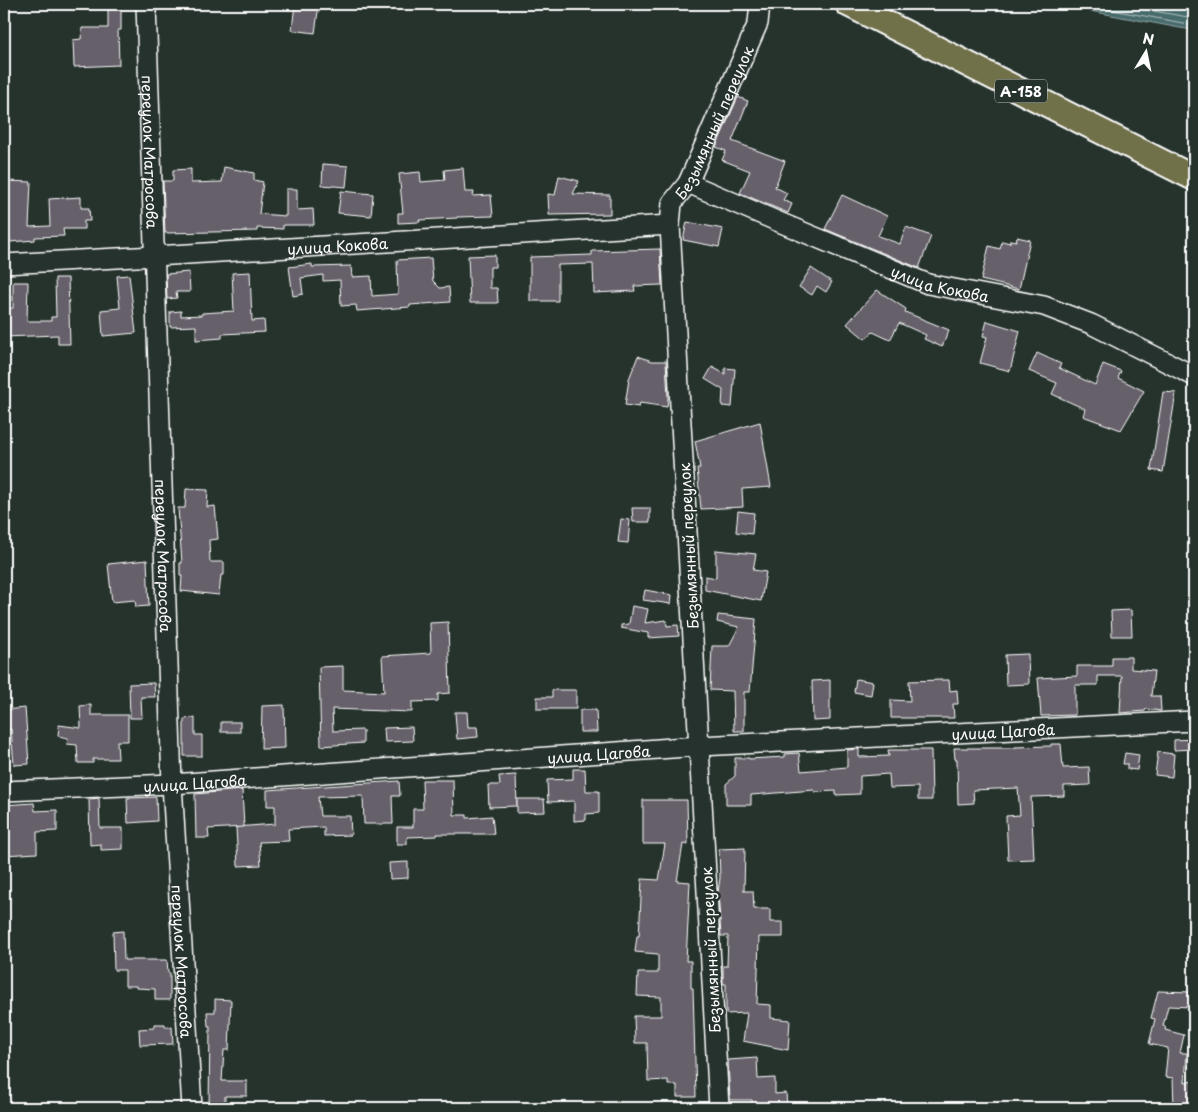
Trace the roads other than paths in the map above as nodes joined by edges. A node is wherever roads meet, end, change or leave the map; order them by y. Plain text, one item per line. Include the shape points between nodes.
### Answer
1 (146, 4) edge
2 (760, 4) edge
3 (848, 4) edge
4 (1194, 178) edge
5 (688, 183) junction
6 (670, 226) junction
7 (155, 256) junction
8 (4, 264) edge
9 (1194, 376) edge
10 (1194, 721) edge
11 (700, 746) junction
12 (172, 784) junction
13 (4, 790) edge
14 (192, 1108) edge
15 (719, 1108) edge

1 - 7 street, переулок Матросова
2 - 5 street, Безымянный переулок via 758,23
3 - 4 main road, А-158
5 - 6 street, Безымянный переулок via 672,204
5 - 9 street, улица Кокова via 928,284 1044,306 1091,324
6 - 7 street, улица Кокова
6 - 11 street, Безымянный переулок
7 - 8 street, улица Кокова
7 - 12 street, переулок Матросова
10 - 11 street, улица Цагова
11 - 12 street, улица Цагова
11 - 15 street, Безымянный переулок
12 - 13 street, улица Цагова
12 - 14 street, переулок Матросова

